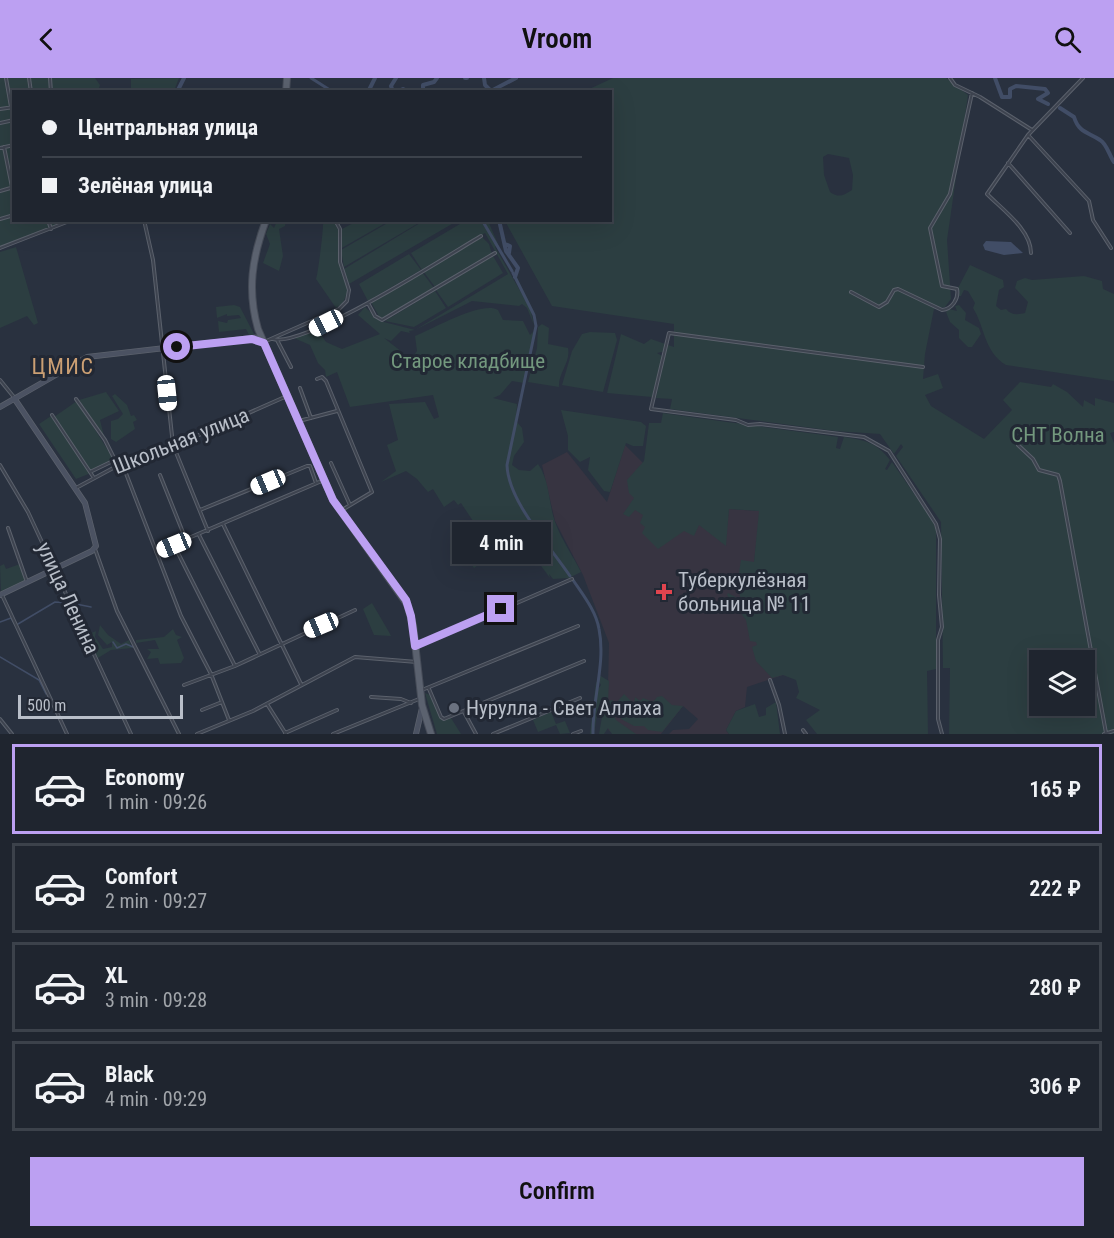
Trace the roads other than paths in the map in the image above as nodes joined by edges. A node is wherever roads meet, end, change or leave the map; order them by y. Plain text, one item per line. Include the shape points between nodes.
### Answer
1 (6, 78) edge
2 (950, 78) edge
3 (1083, 78) edge
4 (972, 93) junction
5 (12, 107) edge
6 (0, 109) edge
7 (1032, 130) junction
8 (1028, 135) junction
9 (2, 148) edge
10 (1008, 163) junction
11 (12, 183) edge
12 (49, 222) edge
13 (68, 222) edge
14 (144, 222) edge
15 (265, 222) edge
16 (336, 222) edge
17 (51, 230) junction
18 (1070, 233) dead end
19 (481, 236) dead end
20 (0, 248) edge
21 (1111, 248) dead end
22 (495, 253) dead end
23 (1031, 253) dead end
24 (851, 292) dead end
25 (368, 303) junction
26 (258, 329) junction
27 (252, 339) junction
28 (275, 340) junction
29 (263, 341) junction
30 (162, 348) junction
31 (291, 367) dead end
32 (923, 367) dead end
33 (317, 379) dead end
34 (0, 380) edge
35 (300, 388) dead end
36 (287, 396) junction
37 (14, 398) junction
38 (76, 399) dead end
39 (0, 406) edge
40 (337, 411) junction
41 (52, 415) dead end
42 (311, 418) junction
43 (298, 422) junction
44 (173, 445) junction
45 (1018, 445) dead end
46 (122, 463) junction
47 (331, 464) dead end
48 (0, 465) edge
49 (90, 472) junction
50 (160, 474) dead end
51 (94, 478) junction
52 (324, 480) junction
53 (316, 483) junction
54 (76, 488) junction
55 (350, 505) junction
56 (200, 510) junction
57 (340, 511) junction
58 (223, 525) junction
59 (8, 528) dead end
60 (208, 531) junction
61 (199, 535) junction
62 (186, 540) junction
63 (174, 545) junction
64 (95, 548) junction
65 (156, 552) junction
66 (54, 569) junction
67 (572, 579) dead end
68 (27, 582) junction
69 (1, 595) edge
70 (355, 610) dead end
71 (578, 626) dead end
72 (280, 642) junction
73 (415, 646) junction
74 (259, 653) junction
75 (584, 661) dead end
76 (417, 662) junction
77 (235, 666) junction
78 (211, 674) junction
79 (770, 680) dead end
80 (301, 684) junction
81 (184, 685) dead end
82 (429, 689) junction
83 (420, 690) junction
84 (371, 697) dead end
85 (580, 698) dead end
86 (222, 702) junction
87 (422, 702) junction
88 (411, 703) junction
89 (267, 704) junction
90 (202, 711) dead end
91 (337, 711) dead end
92 (464, 712) junction
93 (0, 719) edge
94 (229, 720) junction
95 (802, 730) dead end
96 (423, 731) edge
97 (581, 731) dead end
98 (1114, 732) edge
99 (12, 734) edge
100 (67, 734) edge
101 (131, 734) edge
102 (179, 734) edge
103 (196, 734) edge
104 (286, 734) edge
105 (333, 734) edge
106 (476, 734) edge
107 (492, 734) edge
108 (573, 734) edge
109 (785, 734) edge
110 (806, 734) edge
111 (942, 734) edge
112 (1105, 734) edge

1 - 5 street
2 - 4 street
3 - 7 street
4 - 7 street
4 - 24 street via 950,194 930,228 942,286 957,289 956,301 942,310 898,289 879,307
5 - 6 street
7 - 8 street
8 - 10 street
8 - 21 street via 1089,201 1093,220
9 - 11 street
10 - 18 street
10 - 23 street via 987,194 1024,232 1031,243
12 - 17 street
13 - 17 street
14 - 30 street via 153,260
15 - 26 main road via 253,262 251,287
16 - 28 street via 340,229 340,262 349,290 347,301 339,309
17 - 20 street
19 - 25 street
22 - 25 street via 382,320
25 - 28 street via 302,335
26 - 27 street
26 - 29 main road
27 - 29 street
27 - 30 street
28 - 29 street
28 - 31 street
29 - 36 main road
30 - 37 street via 87,357
30 - 44 street
32 - 111 street via 669,333 651,409 748,425 864,437 889,451 932,514 939,536 942,627 938,640 938,719
33 - 40 street via 325,379
34 - 37 street
35 - 42 street
36 - 43 main road
36 - 44 street, Школьная улица
37 - 39 street
37 - 54 street
38 - 49 street via 115,460
40 - 42 street
40 - 55 street via 372,492
41 - 49 street
42 - 43 street
43 - 52 main road
44 - 46 street, Школьная улица via 148,450
44 - 56 street
45 - 112 street via 1039,470 1058,475 1060,481
46 - 51 street, Школьная улица
46 - 65 street
47 - 55 street
48 - 66 street, улица Ленина via 24,503
49 - 51 street
50 - 62 street
51 - 54 street, Школьная улица
52 - 53 street
52 - 57 main road
53 - 56 street via 307,465
53 - 58 street
54 - 64 street via 88,511
55 - 57 street
56 - 60 street
57 - 73 main road via 406,600
58 - 60 street
58 - 72 street
59 - 68 street
60 - 61 street
61 - 62 street
61 - 74 street
62 - 63 street
63 - 65 street
63 - 77 street
64 - 66 street
64 - 102 street via 117,611
65 - 78 street via 181,616
66 - 68 street
66 - 101 street, улица Ленина
67 - 73 street
68 - 69 street
69 - 100 street
70 - 72 street
71 - 82 street
72 - 74 street
72 - 80 street
73 - 76 main road
74 - 77 street
75 - 92 street
76 - 80 street via 359,656
76 - 83 main road
77 - 78 street
78 - 81 street
78 - 86 street
79 - 109 street
80 - 89 street
82 - 83 street
82 - 92 street via 443,718
83 - 87 main road
84 - 88 street
85 - 107 street
86 - 90 street
86 - 94 street
87 - 88 street
87 - 96 street
87 - 96 main road via 426,721
88 - 105 street
89 - 94 street
89 - 104 street
91 - 104 street
92 - 106 street
93 - 99 street
94 - 103 street
95 - 110 street
97 - 108 street
98 - 112 street

